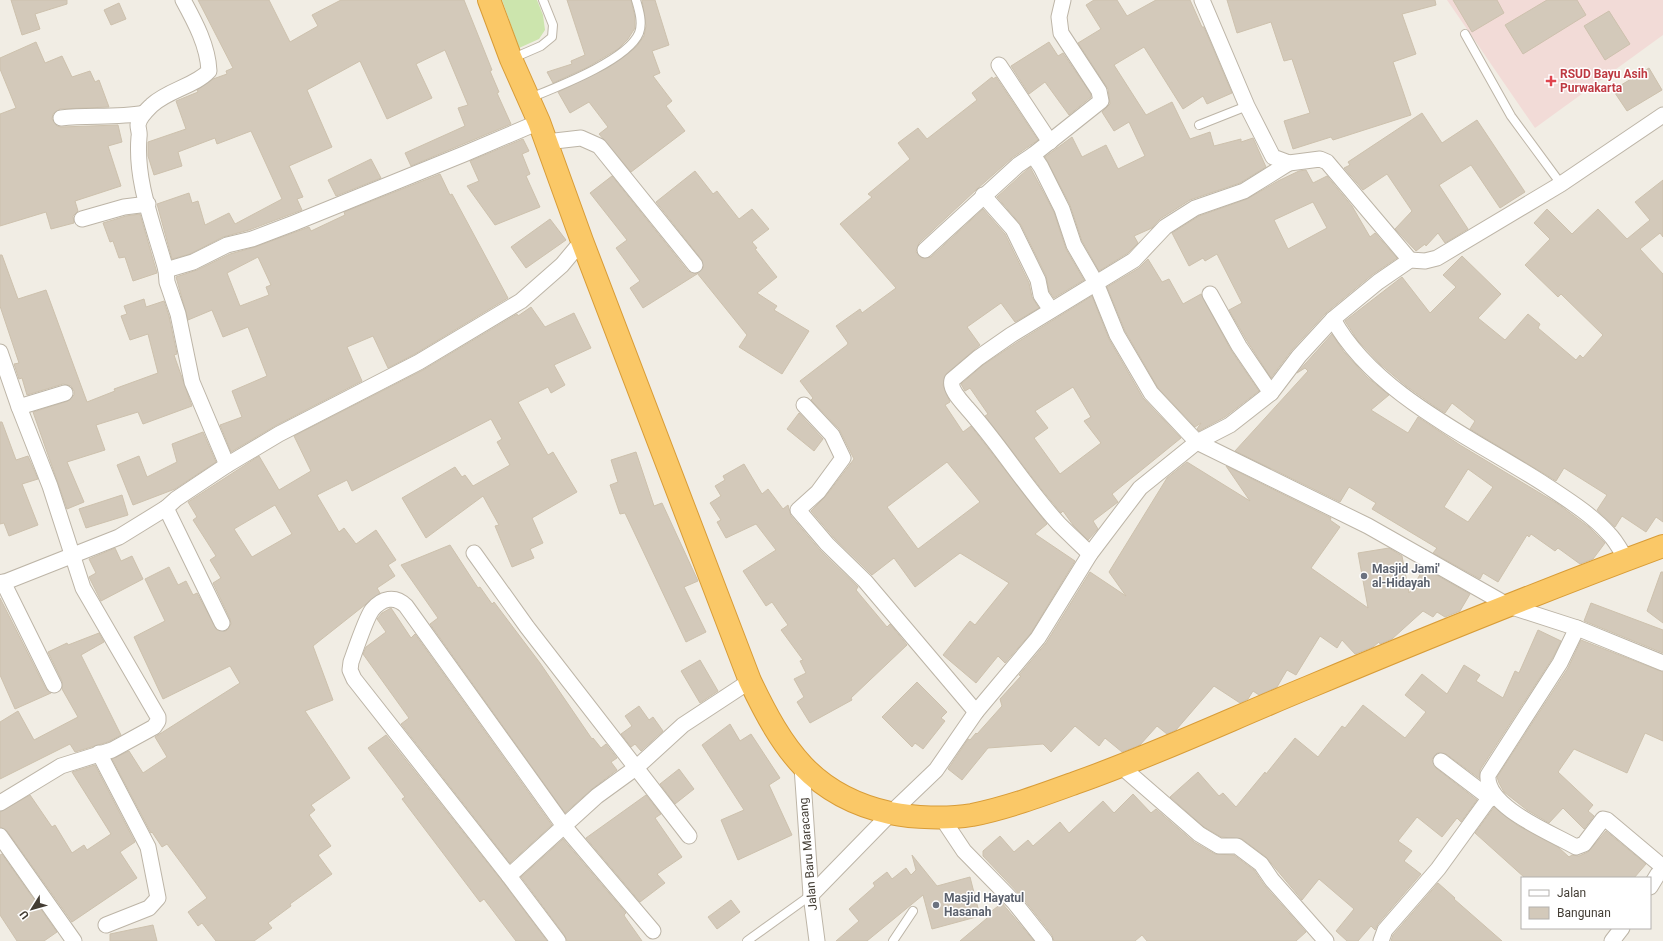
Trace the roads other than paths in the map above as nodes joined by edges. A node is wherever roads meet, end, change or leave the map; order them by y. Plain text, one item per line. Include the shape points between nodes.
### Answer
1 (183, 0) edge
2 (489, 0) edge
3 (543, 0) edge
4 (636, 0) edge
5 (1063, 0) edge
6 (1202, 0) edge
7 (1465, 34) dead end
8 (511, 59) junction
9 (999, 64) dead end
10 (528, 99) junction
11 (1247, 106) junction
12 (144, 114) junction
13 (1663, 115) edge
14 (61, 118) dead end
15 (1199, 125) dead end
16 (542, 132) junction
17 (1050, 142) junction
18 (1033, 155) junction
19 (1289, 163) junction
20 (1561, 184) junction
21 (983, 195) junction
22 (148, 204) junction
23 (82, 219) dead end
24 (582, 242) junction
25 (925, 250) dead end
26 (1410, 260) junction
27 (695, 265) dead end
28 (166, 270) junction
29 (1096, 283) junction
30 (1210, 294) dead end
31 (1050, 310) junction
32 (1333, 319) junction
33 (0, 352) edge
34 (65, 393) dead end
35 (1271, 393) junction
36 (804, 405) dead end
37 (19, 408) junction
38 (1196, 442) junction
39 (227, 465) junction
40 (166, 508) junction
41 (1663, 546) edge
42 (474, 553) dead end
43 (1090, 554) junction
44 (73, 556) junction
45 (1626, 560) junction
46 (2, 583) edge
47 (1509, 606) junction
48 (222, 623) dead end
49 (1577, 628) junction
50 (1663, 663) edge
51 (750, 681) junction
52 (54, 685) dead end
53 (976, 712) junction
54 (99, 753) junction
55 (1441, 761) dead end
56 (637, 767) junction
57 (802, 767) junction
58 (1122, 767) junction
59 (1492, 796) junction
60 (0, 803) edge
61 (891, 813) junction
62 (942, 818) junction
63 (564, 826) junction
64 (0, 836) edge
65 (689, 836) dead end
66 (1663, 868) edge
67 (510, 876) junction
68 (1651, 884) edge
69 (811, 896) junction
70 (913, 911) dead end
71 (106, 925) dead end
72 (1621, 929) edge
73 (653, 931) dead end
74 (74, 941) edge
75 (558, 941) edge
76 (747, 941) edge
77 (817, 941) edge
78 (893, 941) edge
79 (1045, 941) edge
80 (1326, 941) edge
81 (1381, 941) edge
82 (1612, 941) edge

1 - 12 street via 194,20 209,59 209,71 205,76 153,104
2 - 8 highway
3 - 8 lane via 552,25 552,37 541,46
4 - 10 lane via 641,25 634,42 604,65
5 - 17 street via 1059,17 1061,33 1102,96 1101,101
6 - 11 street
7 - 20 lane via 1511,116
8 - 10 highway
9 - 17 street
10 - 16 highway
11 - 15 lane
11 - 19 street via 1273,157
12 - 14 street
12 - 22 street via 138,125 138,168
13 - 20 street
16 - 24 highway
16 - 27 street via 581,138 599,146
16 - 28 street via 464,154 294,223 252,239 227,245 193,262
17 - 18 street
18 - 21 street
18 - 29 street via 1062,209 1074,245
19 - 26 street via 1320,159 1327,162
19 - 29 street via 1244,190 1195,208 1165,227 1134,260
20 - 26 street via 1437,258 1426,261
21 - 25 street
21 - 31 street via 1013,229
22 - 23 street via 124,207
22 - 28 street
24 - 39 street via 562,265 521,301 419,362 332,405
24 - 51 highway
26 - 32 street
28 - 39 street via 192,382
29 - 31 street
29 - 38 street via 1117,335 1151,393
30 - 35 street via 1239,346
31 - 43 street via 978,358 951,383 963,403 1044,506
32 - 35 street via 1299,356
32 - 45 street via 1344,339 1410,401 1568,499 1610,534
33 - 37 street
34 - 37 street
35 - 38 street via 1230,425
36 - 53 street via 832,435 843,458 818,492 798,510 826,544 865,581
37 - 44 street via 50,486
38 - 43 street via 1140,488
38 - 47 street via 1368,526
39 - 40 street
40 - 44 street via 119,537
40 - 48 street
41 - 45 highway
42 - 56 street via 527,627
43 - 53 street via 1038,638
44 - 46 street
44 - 54 street via 83,588 158,717 154,726 146,732 112,750
45 - 47 highway
46 - 52 street
47 - 49 street
47 - 58 highway via 1315,684
49 - 50 street
49 - 59 street via 1560,663 1488,775
51 - 56 street via 683,725
51 - 57 highway via 779,737
53 - 61 street via 936,770
54 - 60 street via 61,766
54 - 71 street via 148,847 158,898 149,908
55 - 59 street
56 - 63 street via 597,796
56 - 65 street
57 - 61 highway via 835,793
57 - 69 street, Jalan Baru Maracang
58 - 62 highway via 1019,802 972,815
58 - 80 street via 1199,834 1219,846 1237,846 1261,864
59 - 66 street via 1510,811 1576,847 1584,844 1603,819 1607,820
59 - 81 street via 1438,869 1385,930
61 - 62 highway
61 - 69 street
62 - 79 street via 964,851 1014,902
63 - 67 street
63 - 67 street via 406,606 397,598 392,598 372,610 351,662 350,670 354,679
63 - 73 street
64 - 74 street
66 - 68 street
67 - 75 street
69 - 76 lane
69 - 77 street, Jalan Baru Maracang
70 - 78 lane
72 - 82 street

